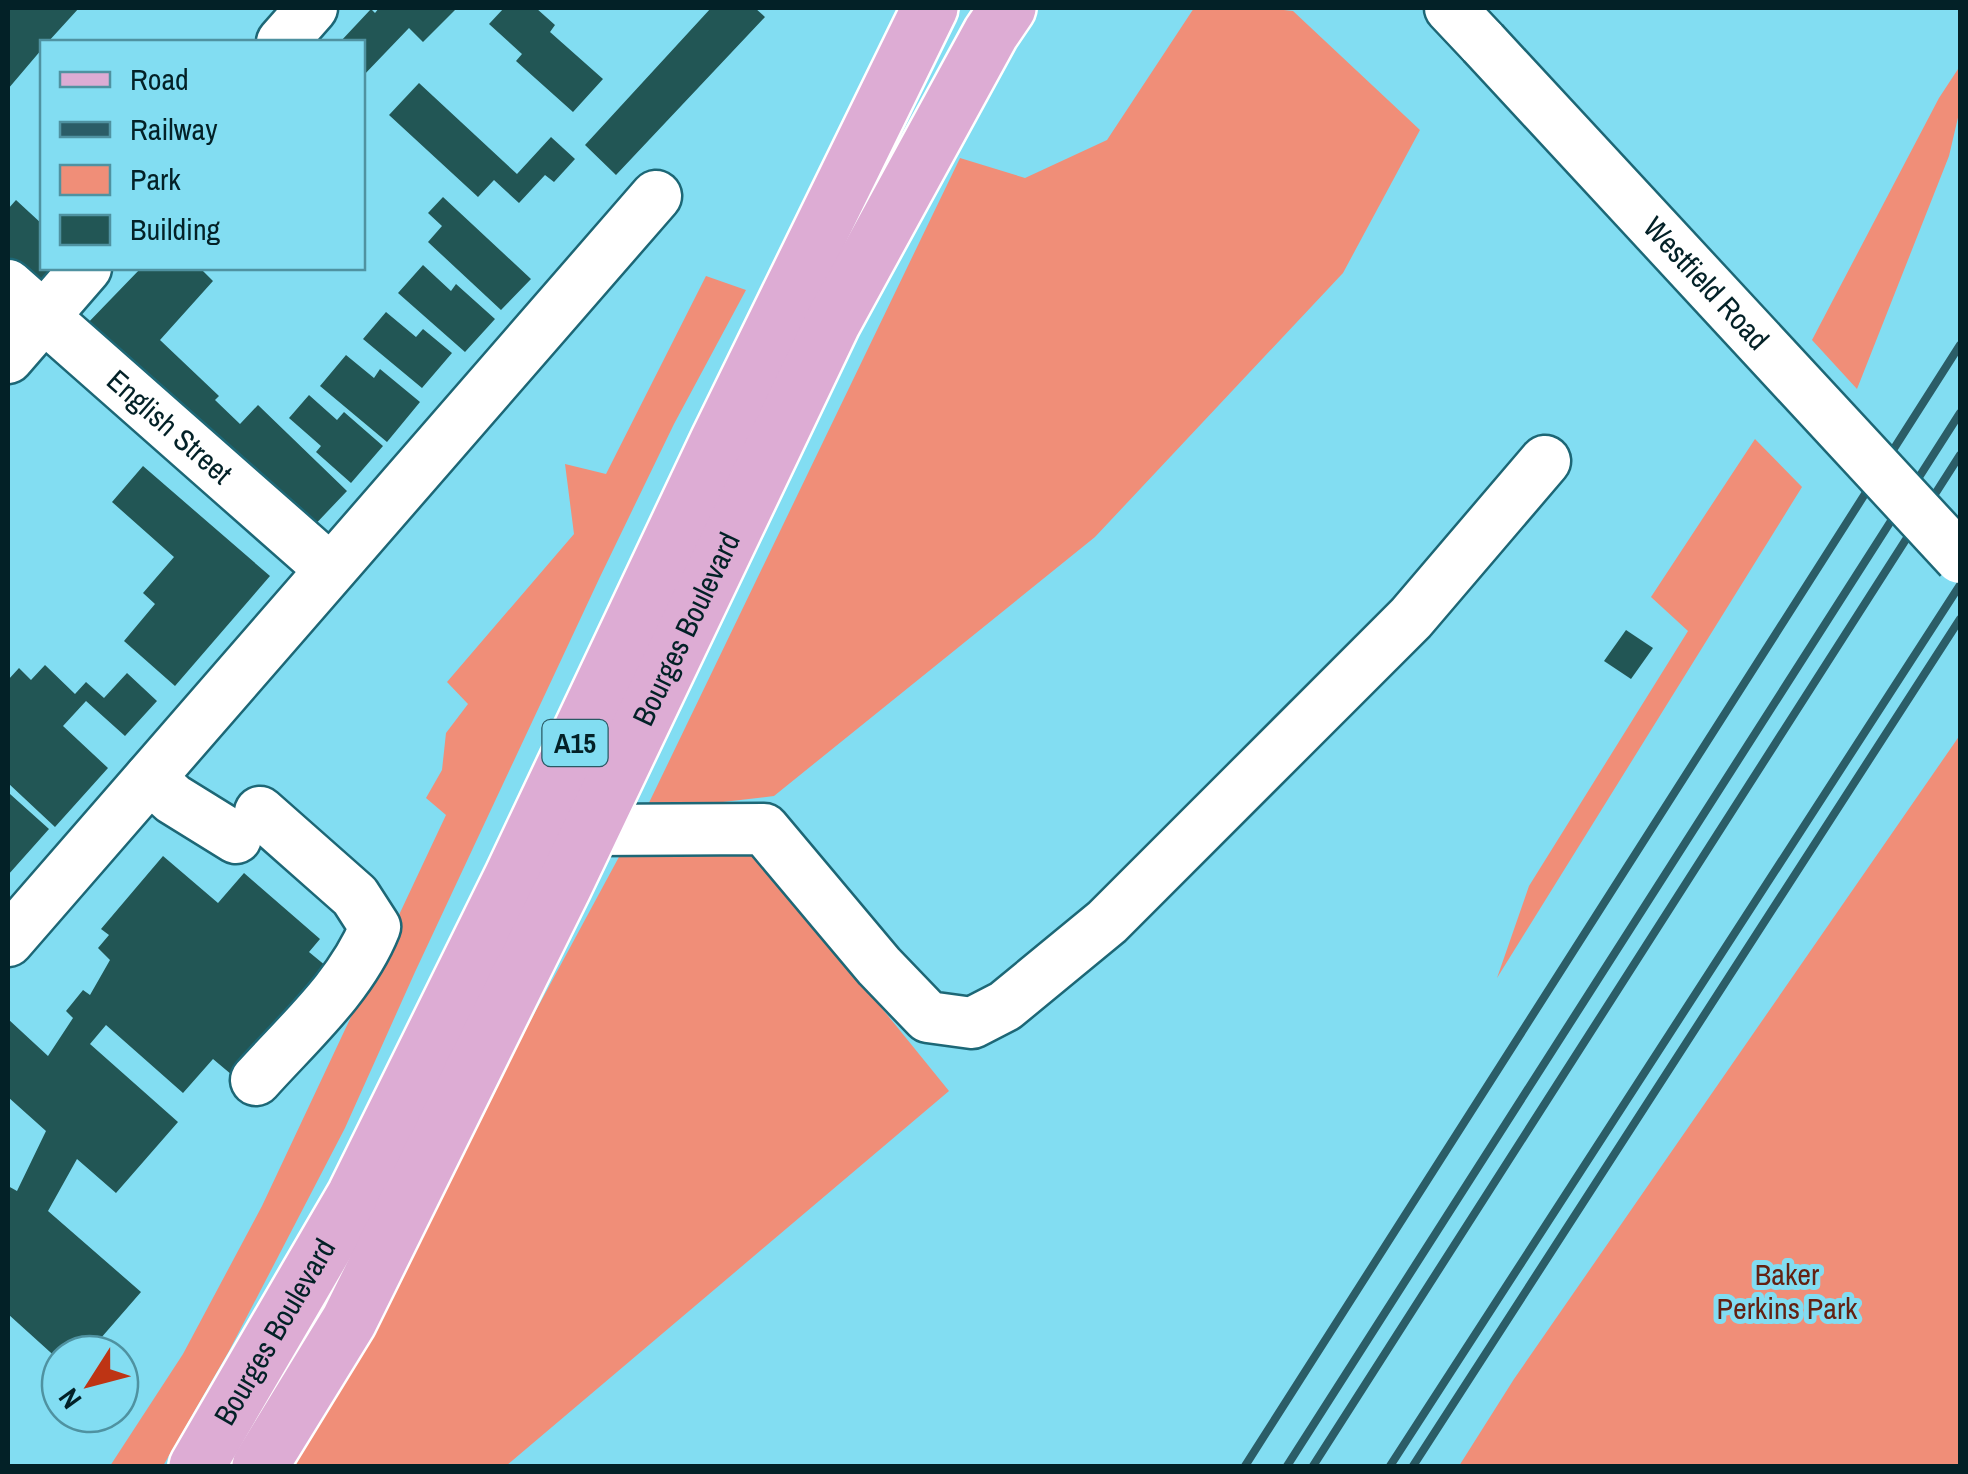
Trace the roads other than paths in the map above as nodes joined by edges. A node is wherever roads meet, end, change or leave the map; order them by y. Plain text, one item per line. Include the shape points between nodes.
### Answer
1 (312, 8) edge
2 (930, 8) edge
3 (1008, 8) edge
4 (1467, 25) edge
5 (284, 40) edge
6 (656, 196) dead end
7 (82, 270) edge
8 (26, 301) edge
9 (8, 358) edge
10 (1546, 461) dead end
11 (1960, 558) edge
12 (330, 568) junction
13 (150, 778) junction
14 (590, 830) junction
15 (8, 942) edge
16 (256, 1080) dead end
17 (197, 1466) edge
18 (260, 1466) edge

1 - 5 street
2 - 17 main road, Bourges Boulevard / A15 via 354,1196
3 - 14 main road, Bourges Boulevard / A15 via 833,322
4 - 11 street, Westfield Road, bridge
6 - 12 street via 617,268
7 - 8 street
8 - 9 street
8 - 12 street, English Street
10 - 14 street via 1410,618 1107,922 1004,1006 972,1023 928,1017 764,829
12 - 13 street
13 - 15 street
13 - 16 street via 172,799 248,825 355,896 374,927 347,978
14 - 18 main road, Bourges Boulevard / A15 via 349,1321

